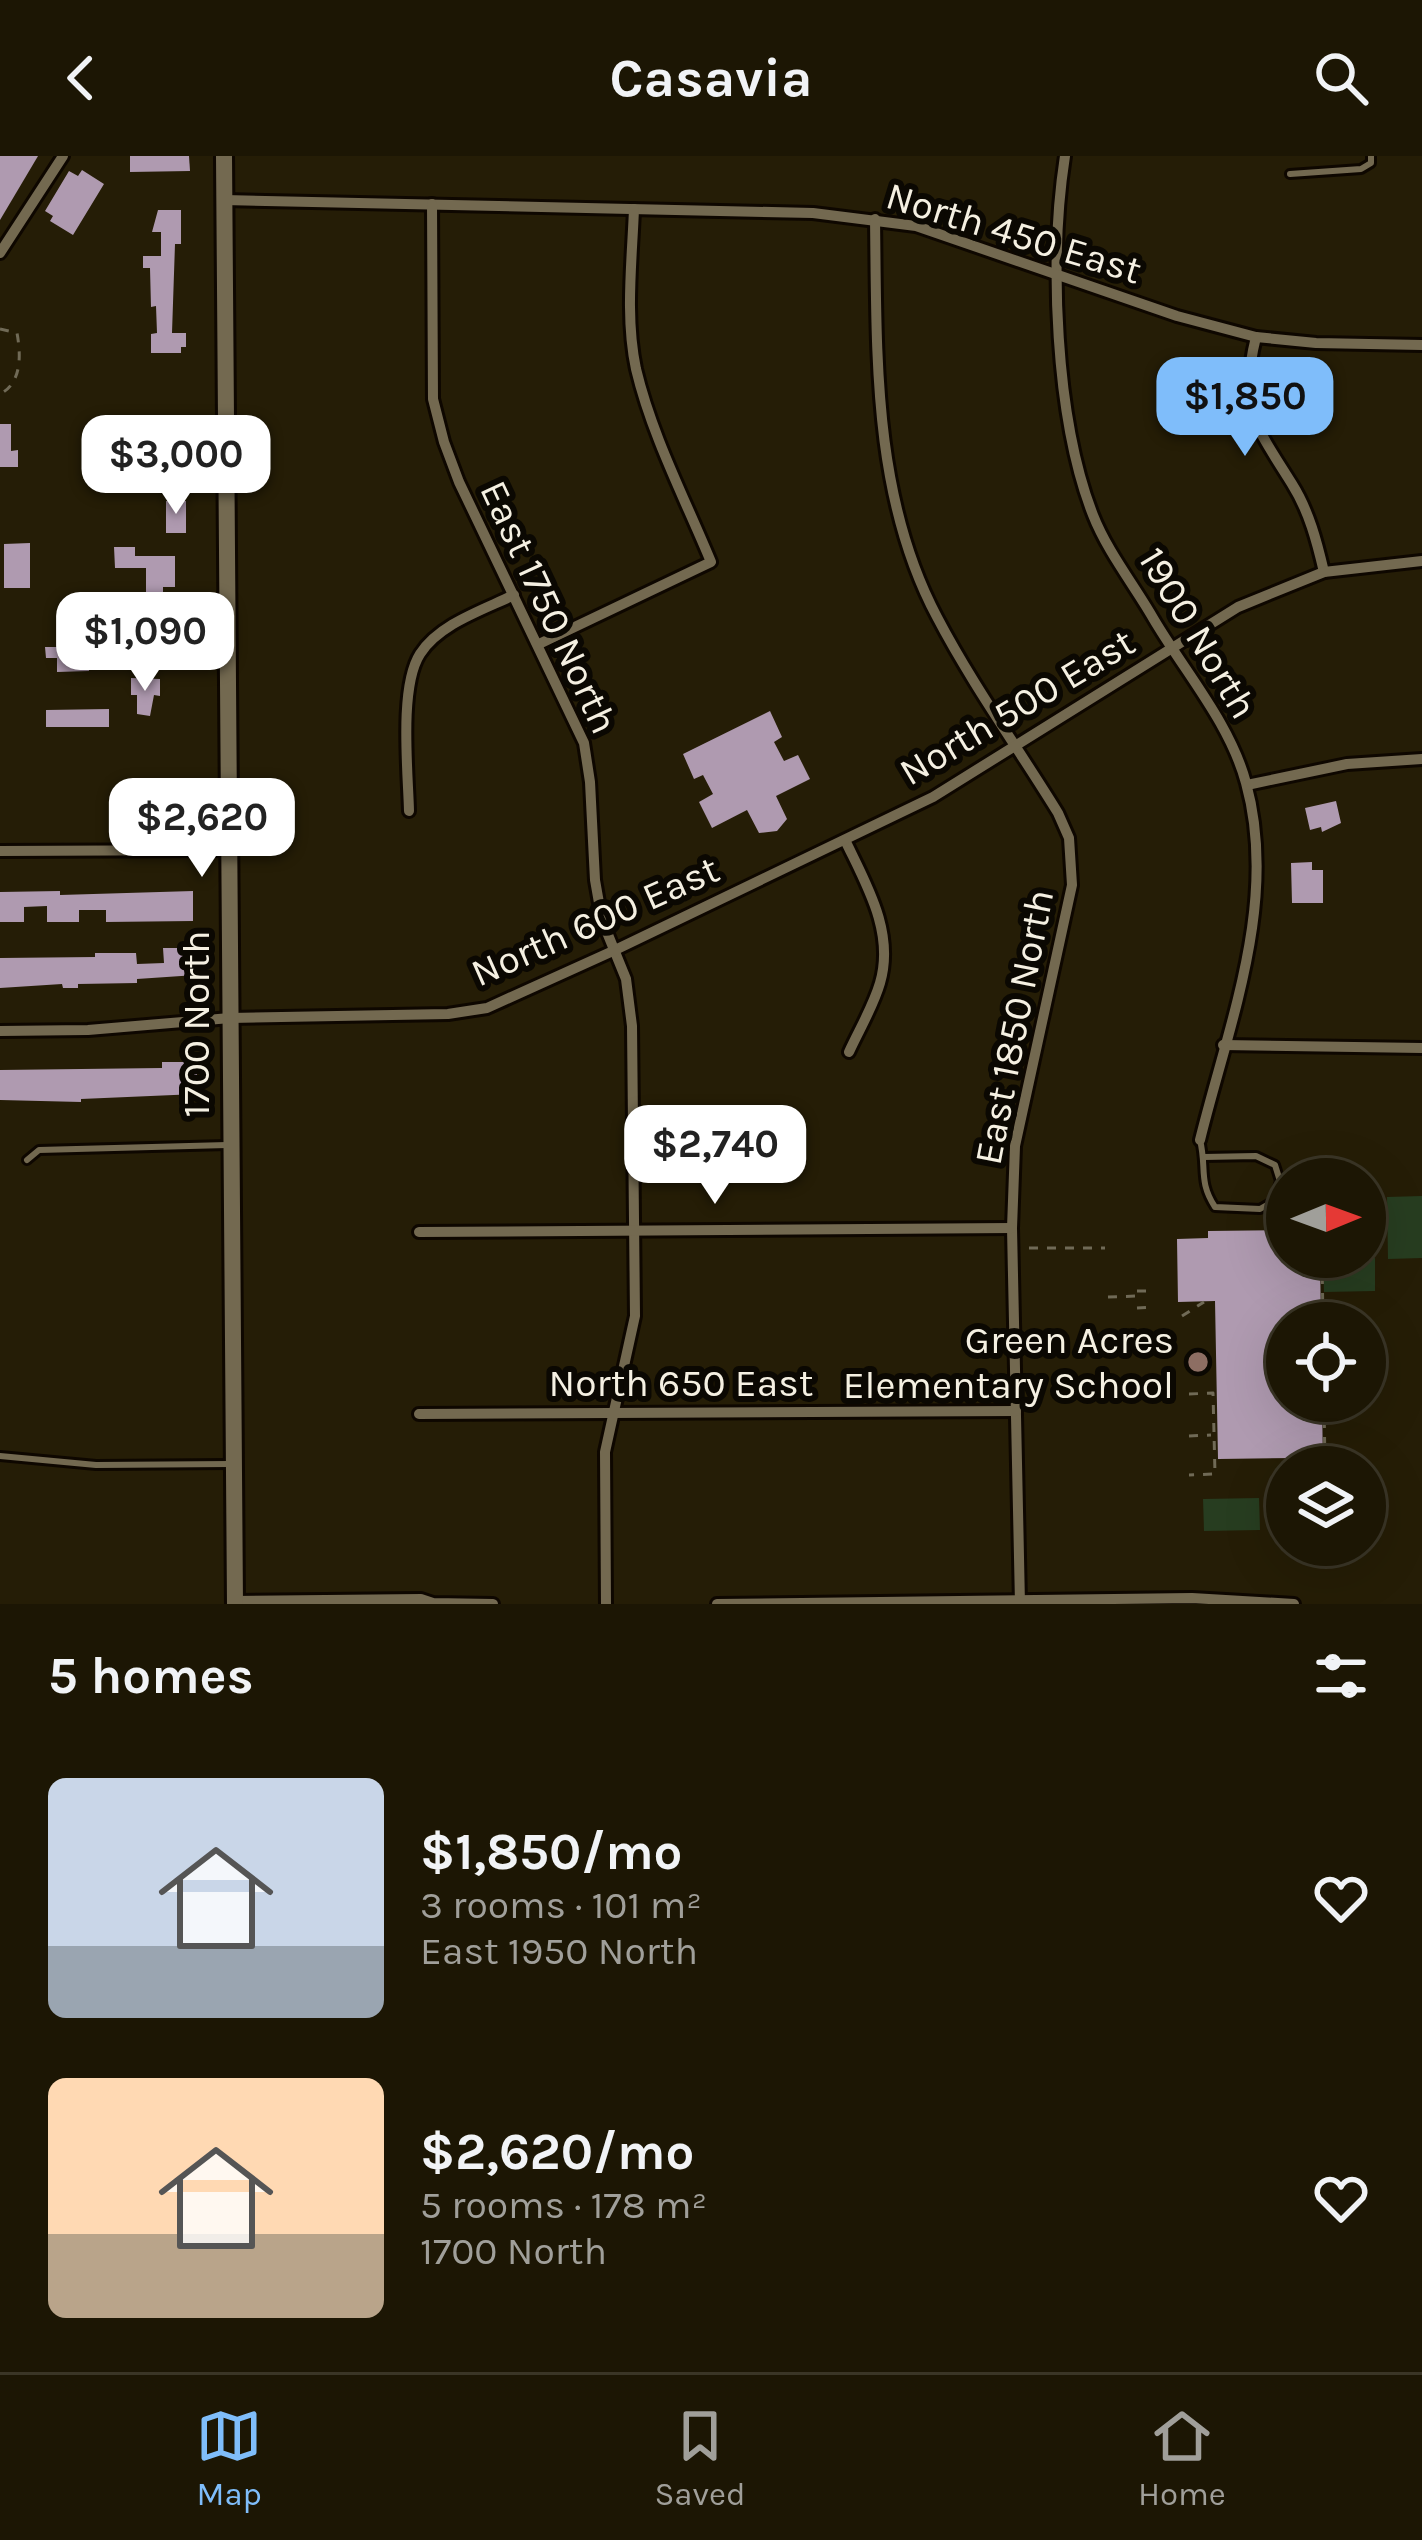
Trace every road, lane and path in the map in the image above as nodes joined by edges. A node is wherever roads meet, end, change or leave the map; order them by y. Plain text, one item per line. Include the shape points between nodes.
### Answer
1 (63, 156) edge
2 (224, 156) edge
3 (1065, 156) edge
4 (1371, 156) edge
5 (1290, 174) dead end
6 (224, 200) junction
7 (432, 204) junction
8 (634, 209) junction
9 (875, 219) junction
10 (0, 253) edge
11 (1058, 273) junction
12 (0, 328) edge
13 (1256, 337) junction
14 (1422, 345) edge
15 (0, 394) edge
16 (1422, 561) edge
17 (1324, 572) junction
18 (514, 595) junction
19 (539, 644) junction
20 (1171, 648) junction
21 (1015, 743) junction
22 (1422, 758) edge
23 (1246, 785) junction
24 (409, 811) dead end
25 (845, 840) junction
26 (227, 850) junction
27 (0, 851) edge
28 (614, 951) junction
29 (230, 1018) junction
30 (0, 1031) edge
31 (1223, 1045) junction
32 (1422, 1048) edge
33 (850, 1052) dead end
34 (1200, 1140) joint
35 (230, 1145) junction
36 (1204, 1156) junction
37 (27, 1160) dead end
38 (1012, 1228) junction
39 (634, 1231) junction
40 (419, 1232) dead end
41 (1028, 1248) dead end
42 (1106, 1248) dead end
43 (1154, 1291) dead end
44 (1108, 1297) dead end
45 (1204, 1302) dead end
46 (1154, 1307) dead end
47 (1137, 1308) dead end
48 (1182, 1316) dead end
49 (1189, 1394) dead end
50 (1016, 1411) junction
51 (612, 1413) junction
52 (419, 1414) dead end
53 (1189, 1436) dead end
54 (1214, 1436) junction
55 (0, 1456) edge
56 (234, 1464) junction
57 (1189, 1475) dead end
58 (1192, 1601) edge
59 (1020, 1602) edge
60 (235, 1603) edge
61 (493, 1604) edge
62 (606, 1604) edge
63 (717, 1604) edge
64 (1294, 1604) edge

1 - 10 street
2 - 6 street, 1700 North
3 - 11 street, 1900 North
4 - 5 lane via 1361,169
6 - 7 street, North 450 East
6 - 26 street, 1700 North
7 - 8 street, North 450 East
7 - 18 street, East 1750 North via 433,399 459,482
8 - 9 street, North 450 East
8 - 19 street via 635,366 711,562
9 - 11 street, North 450 East
9 - 21 street, East 1850 North via 880,411 898,511 936,615
11 - 13 street, North 450 East
11 - 20 street, 1900 North via 1063,379 1094,518
12 - 15 path via 19,339 17,374
13 - 14 street, North 450 East
13 - 17 street via 1248,369 1256,429 1307,514
16 - 17 street, North 500 East
17 - 20 street, North 500 East via 1238,607
18 - 19 street, East 1750 North
18 - 24 street via 446,629 419,655 407,705
19 - 28 street, East 1750 North via 584,743 595,880
20 - 21 street, North 500 East
20 - 23 street, 1900 North via 1228,738
21 - 25 street, North 500 East via 933,797
21 - 38 street, East 1850 North via 1058,813 1074,865 1015,1146
22 - 23 street
23 - 31 street, 1900 North via 1256,864 1252,941
25 - 28 street, North 600 East
25 - 33 street via 878,910 884,950 880,982
26 - 27 street
26 - 29 street, 1700 North
28 - 29 street, North 600 East via 487,1007 448,1014
28 - 39 street, East 1750 North via 632,1026
29 - 30 street, North 600 East
29 - 35 street, 1700 North
31 - 32 street
31 - 34 street, 1900 North
34 - 36 lane
35 - 37 lane via 40,1150
35 - 56 street, 1700 North
36 - 36 lane via 1202,1187 1215,1207 1274,1202 1275,1165 1256,1156
38 - 39 street
38 - 50 street, East 1850 North
39 - 40 street
39 - 51 street, East 1750 North via 635,1316
41 - 42 path
43 - 44 path
45 - 48 path
46 - 47 path
49 - 54 path via 1213,1393
50 - 51 street, North 650 East
50 - 59 street, East 1850 North
51 - 52 street, North 650 East
51 - 62 street, East 1750 North
53 - 54 path
54 - 57 path via 1215,1474
55 - 56 lane
56 - 60 street, 1700 North
58 - 59 street
58 - 64 street
59 - 63 street
60 - 61 street

